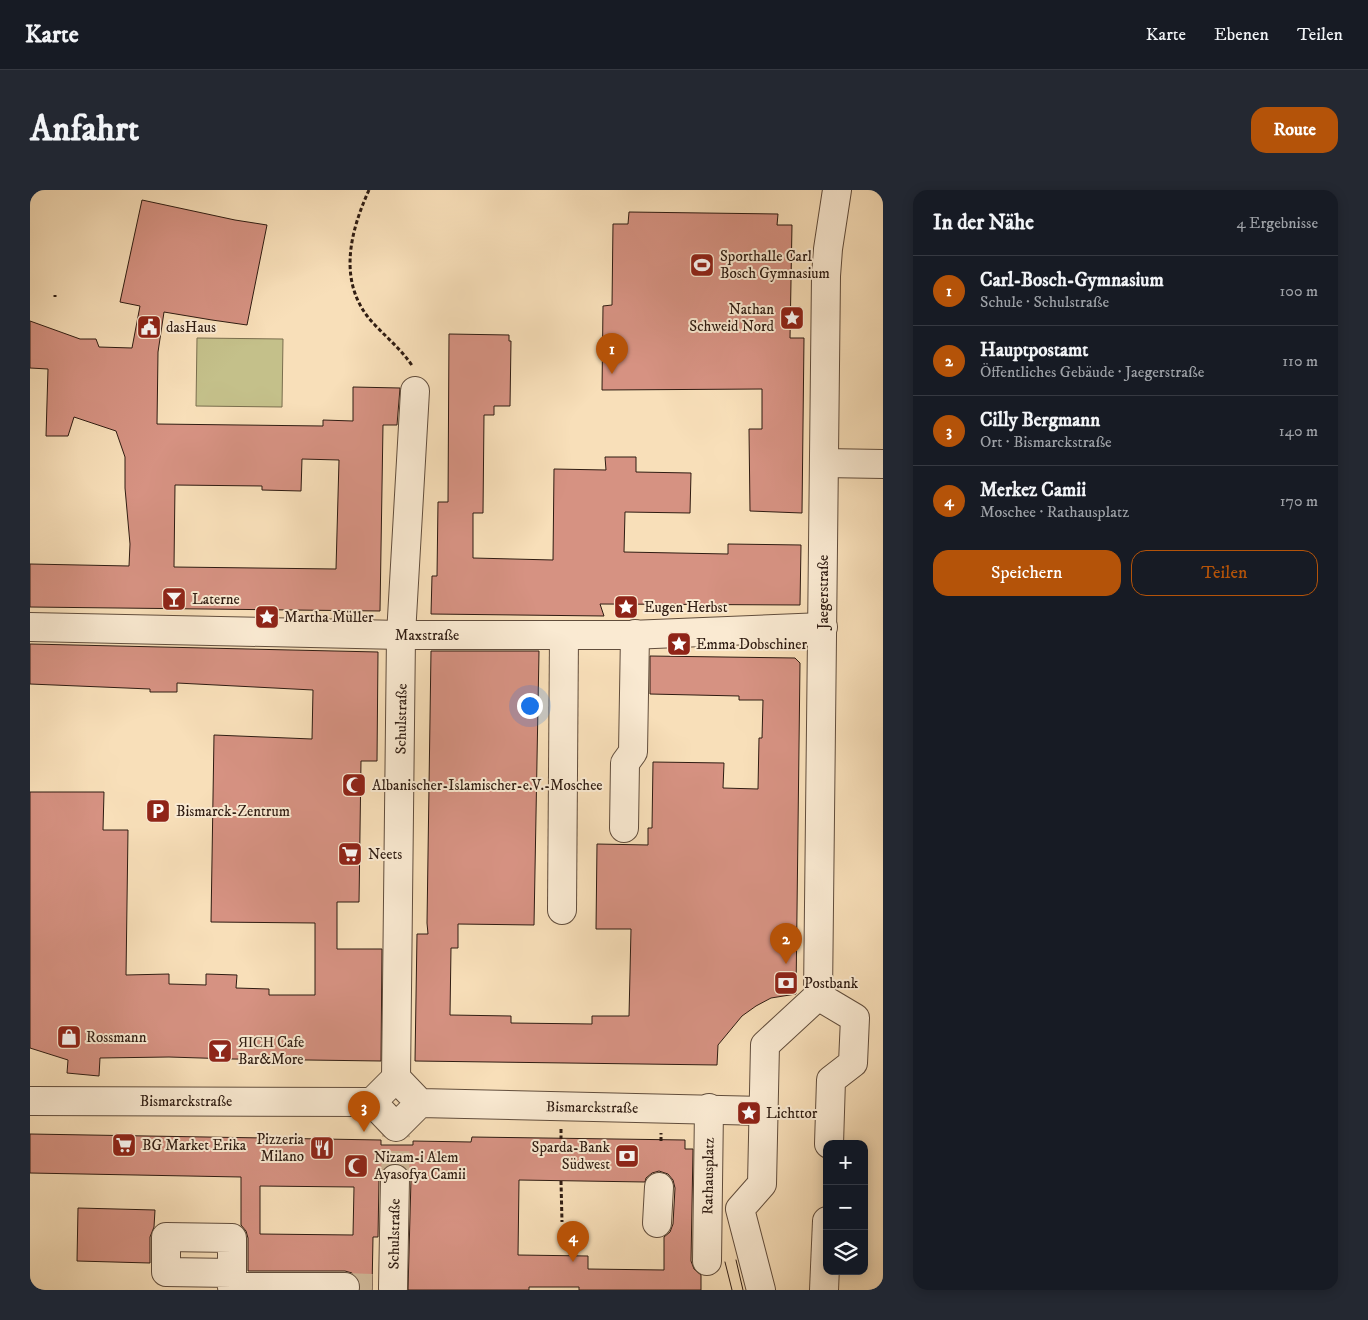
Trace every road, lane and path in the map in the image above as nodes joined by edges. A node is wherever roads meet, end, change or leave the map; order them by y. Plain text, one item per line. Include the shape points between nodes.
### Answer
1 (369, 190) edge
2 (837, 190) edge
3 (415, 391) joint
4 (824, 463) junction
5 (883, 464) edge
6 (30, 627) edge
7 (823, 627) junction
8 (635, 634) junction
9 (401, 635) junction
10 (564, 635) junction
11 (624, 828) dead end
12 (562, 910) dead end
13 (818, 996) junction
14 (396, 1078) junction
15 (30, 1101) edge
16 (372, 1102) junction
17 (420, 1103) junction
18 (709, 1108) junction
19 (764, 1111) junction
20 (829, 1140) edge
21 (395, 1179) tunnel mouth
22 (562, 1181) dead end
23 (659, 1187) dead end
24 (562, 1222) dead end
25 (657, 1223) dead end
26 (827, 1230) edge
27 (747, 1236) junction
28 (232, 1273) dead end
29 (344, 1287) dead end
30 (386, 1289) edge
31 (761, 1290) edge
32 (824, 1290) edge

1 - 3 path via 354,232 350,278 355,294 373,323 394,342 413,367
2 - 4 street, Jaegerstraße via 826,276
3 - 9 street, Schulstraße
4 - 5 street
4 - 7 street, Jaegerstraße
6 - 9 street, Maxstraße
7 - 8 street, Maxstraße
7 - 13 street, Jaegerstraße
8 - 10 street, Maxstraße
8 - 11 street via 632,752 625,762
9 - 10 street, Maxstraße
9 - 14 street, Schulstraße
10 - 12 street
13 - 19 street via 765,1045
13 - 20 street via 855,1018 853,1063 831,1080
14 - 16 street
14 - 17 street
15 - 16 street, Bismarckstraße
16 - 17 street via 396,1131
17 - 18 street, Bismarckstraße
18 - 19 street, Bismarckstraße
18 - 27 street, Rathausplatz via 707,1252
19 - 27 street via 762,1184 740,1209
21 - 30 street, Schulstraße via 405,1245
22 - 24 path
23 - 25 street
26 - 32 street
27 - 31 street
28 - 29 street via 232,1287

